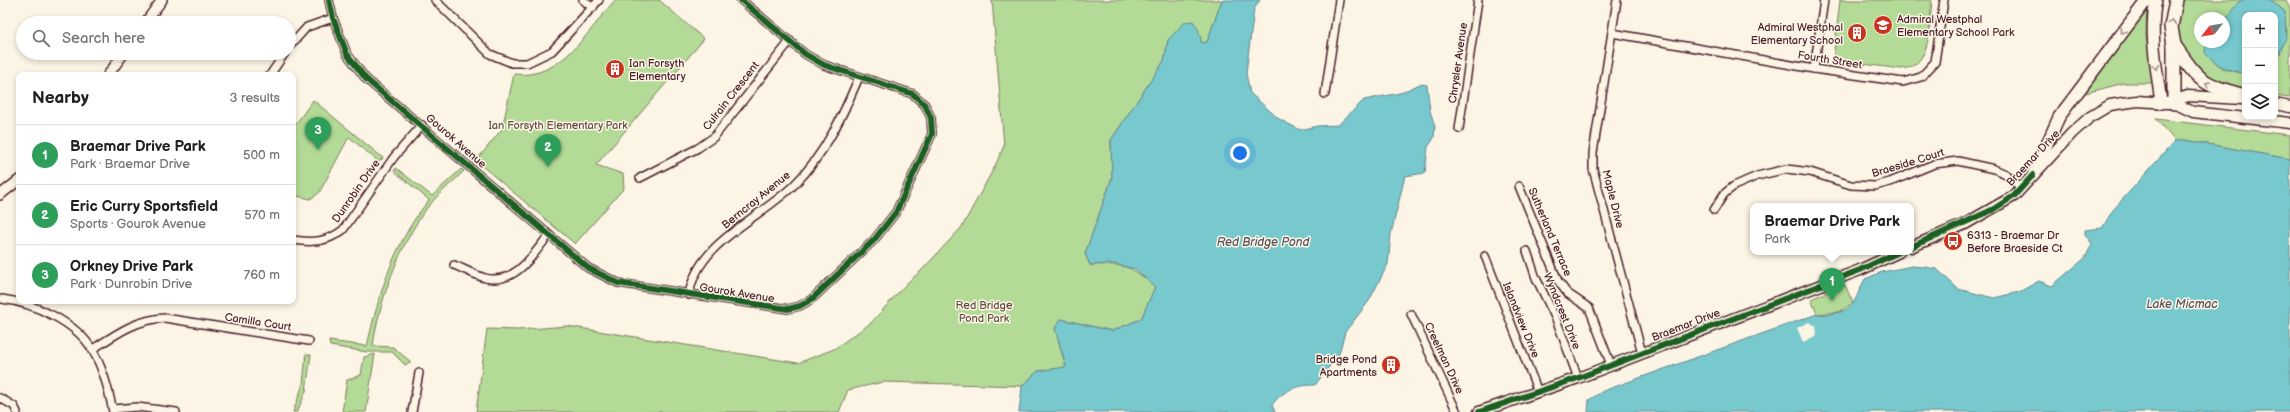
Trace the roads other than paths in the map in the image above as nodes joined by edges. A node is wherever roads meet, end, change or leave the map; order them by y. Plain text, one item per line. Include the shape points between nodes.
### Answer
1 (162, 0) edge
2 (329, 0) edge
3 (435, 0) edge
4 (583, 0) edge
5 (600, 0) edge
6 (741, 0) edge
7 (1339, 0) edge
8 (1478, 0) edge
9 (1618, 0) edge
10 (1824, 0) edge
11 (1944, 0) edge
12 (2147, 0) edge
13 (2156, 0) edge
14 (2176, 0) edge
15 (592, 8) junction
16 (150, 16) edge
17 (333, 18) junction
18 (1612, 33) junction
19 (296, 39) edge
20 (790, 41) junction
21 (2174, 45) junction
22 (119, 60) edge
23 (280, 60) edge
24 (1814, 69) junction
25 (110, 72) edge
26 (272, 72) edge
27 (859, 77) junction
28 (1325, 94) dead end
29 (2242, 97) edge
30 (2242, 98) edge
31 (2167, 103) junction
32 (2278, 105) edge
33 (2290, 107) edge
34 (2290, 123) edge
35 (422, 125) junction
36 (1460, 130) dead end
37 (2033, 175) junction
38 (640, 178) dead end
39 (16, 183) edge
40 (1519, 186) dead end
41 (2022, 188) junction
42 (0, 196) edge
43 (1714, 210) dead end
44 (548, 236) junction
45 (296, 240) edge
46 (1914, 246) edge
47 (1527, 251) dead end
48 (1892, 255) edge
49 (1485, 256) dead end
50 (454, 265) dead end
51 (689, 295) junction
52 (2, 299) dead end
53 (16, 301) edge
54 (28, 304) edge
55 (1411, 314) dead end
56 (309, 341) dead end
57 (93, 349) junction
58 (1642, 353) junction
59 (1611, 366) junction
60 (419, 373) dead end
61 (1578, 378) junction
62 (1538, 392) junction
63 (0, 398) edge
64 (113, 410) edge
65 (17, 412) edge
66 (176, 412) edge
67 (412, 412) edge
68 (1457, 412) edge
69 (1479, 412) edge

1 - 16 street
2 - 17 street, Gourok Avenue
3 - 15 street via 490,54 512,63 528,63 543,57 557,46
4 - 15 street
5 - 15 street
6 - 20 street, Gourok Avenue
7 - 28 street
8 - 36 street, Chrysler Avenue
9 - 18 street, Maple Drive
10 - 24 street
11 - 24 street, Fourth Street via 1937,57 1924,74 1912,81 1903,82
12 -> 37 main road via 2059,117
13 -> 31 main road via 2153,40
21 -> 14 highway via 2171,27
17 - 19 street via 307,27
17 - 35 street, Gourok Avenue via 357,69
18 - 24 street, Fourth Street
18 - 58 street, Maple Drive via 1593,153 1594,169
20 - 27 street, Gourok Avenue via 824,65
20 - 38 street, Culrain Crescent via 714,137
29 -> 21 highway via 2203,82
21 - 31 highway
22 - 25 street
23 - 26 street
27 - 51 street, Berncray Avenue via 841,119 811,165 795,184 704,258 691,281
27 - 51 street, Gourok Avenue via 913,94 925,105 931,118 932,134 896,212 884,229 812,299 800,306 781,310
30 - 31 main road, Braemar Drive via 2188,96
31 - 34 main road, Braemar Drive via 2193,112
31 - 37 main road, Braemar Drive via 2121,103 2099,110 2072,133
32 - 33 main road
35 - 44 street, Gourok Avenue
35 - 45 street, Dunrobin Drive via 394,157 343,230 320,242
37 - 41 main road, Braemar Drive
39 - 42 street
40 - 59 street, Sutherland Terrace via 1558,281 1567,293 1589,308
41 - 43 street, Braeside Court via 2006,174 1958,161 1934,164 1875,186 1851,185 1810,172 1787,169 1757,176 1734,186 1724,194
41 - 46 main road, Braemar Drive via 1992,210
44 - 50 street via 526,264 508,276 487,278
44 - 51 street, Gourok Avenue via 588,268 605,278 618,283
47 - 61 street, Wyndcrest Drive
48 - 58 main road, Braemar Drive via 1860,270
49 - 62 street, Islandview Drive
52 - 53 street
54 - 57 street via 44,310 70,327
55 - 68 street, Creelman Drive
56 - 57 street, Camilla Court via 165,318 129,326
57 - 64 street via 104,372
58 - 59 main road, Braemar Drive
59 - 61 main road, Braemar Drive
60 - 67 street
61 - 62 main road, Braemar Drive
62 - 69 main road, Braemar Drive
63 - 65 street via 14,406
64 - 66 street via 143,407

